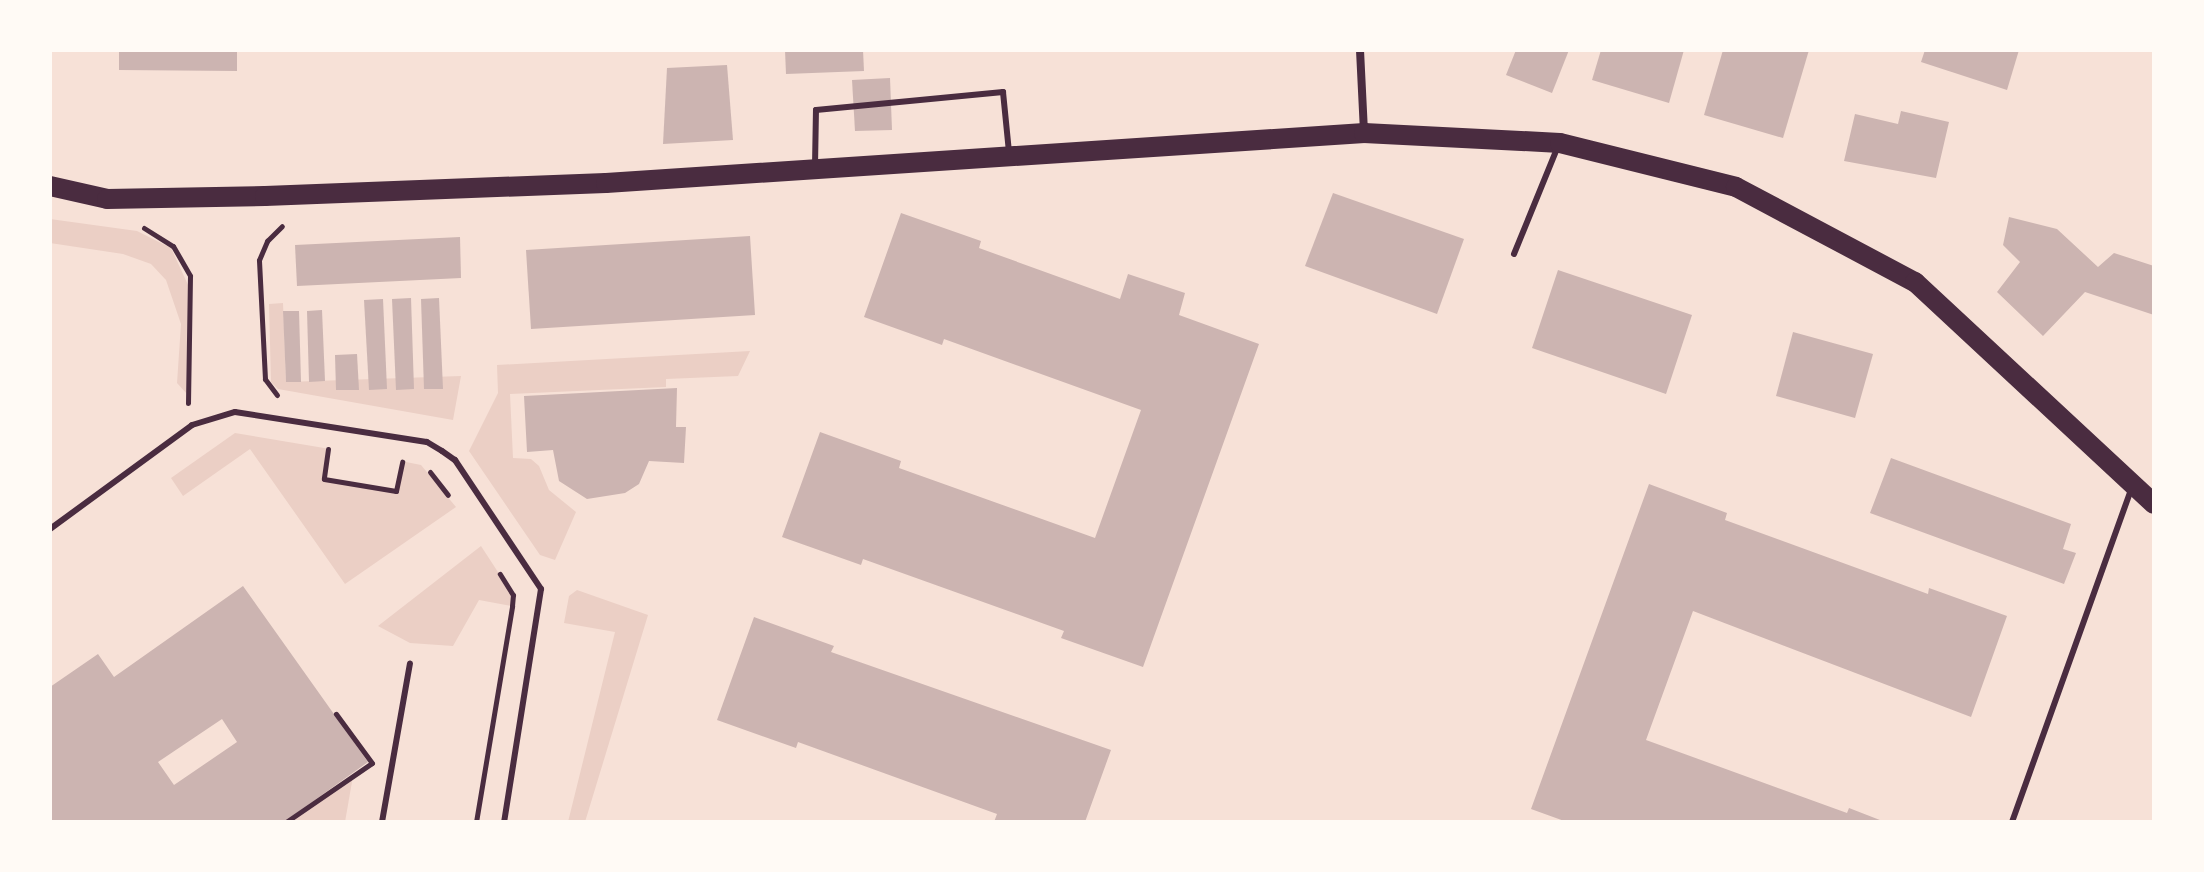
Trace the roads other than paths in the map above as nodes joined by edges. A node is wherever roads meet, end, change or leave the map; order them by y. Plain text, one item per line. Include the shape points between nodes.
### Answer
1 (1360, 50) edge
2 (1364, 133) junction
3 (1560, 143) junction
4 (1010, 156) junction
5 (814, 169) junction
6 (50, 186) edge
7 (1514, 254) dead end
8 (2132, 485) junction
9 (2154, 504) edge
10 (50, 529) edge
11 (410, 663) dead end
12 (382, 822) edge
13 (504, 822) edge
14 (2012, 822) edge

1 - 2 street
2 - 3 main road
2 - 4 main road
3 - 7 lane
3 - 8 main road via 1736,187 1915,282
4 - 5 main road
4 - 5 lane via 1003,92 816,110
5 - 6 main road via 140,200
8 - 9 main road
8 - 14 lane
10 - 13 lane via 192,425 235,412 427,442 442,451 455,460 541,589
11 - 12 lane

